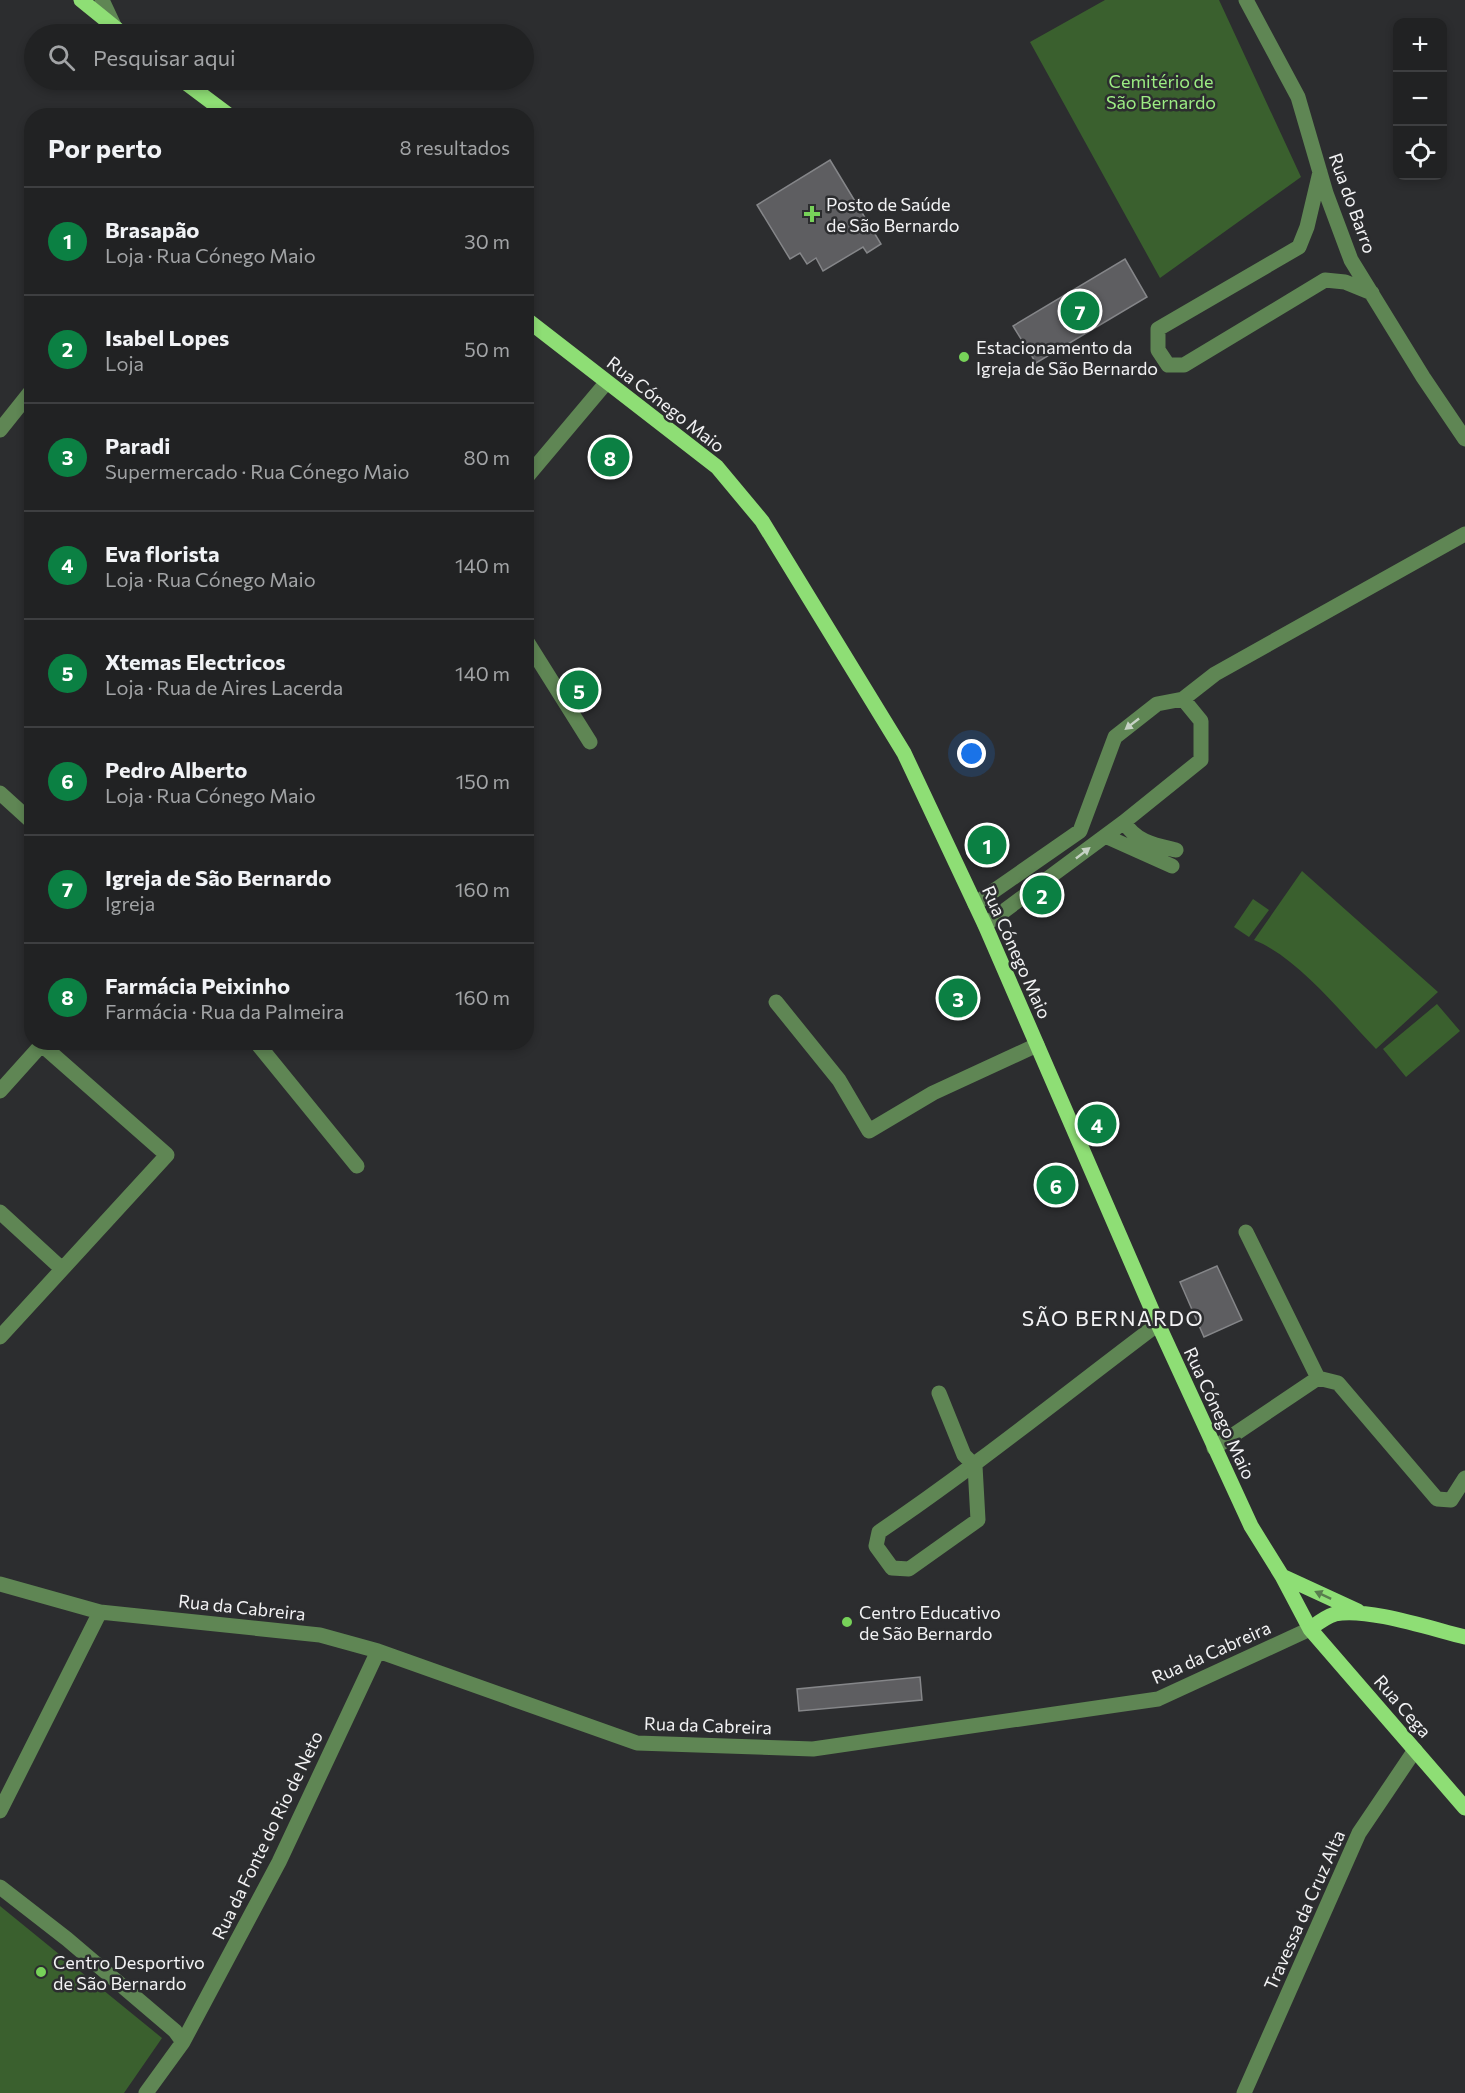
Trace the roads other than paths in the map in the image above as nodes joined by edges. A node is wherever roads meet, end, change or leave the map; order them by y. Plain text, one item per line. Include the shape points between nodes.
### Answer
1 (81, 0) edge
2 (102, 0) edge
3 (1245, 0) edge
4 (110, 24) edge
5 (116, 24) edge
6 (195, 90) edge
7 (219, 108) edge
8 (1320, 172) junction
9 (1372, 293) junction
10 (534, 325) edge
11 (606, 383) junction
12 (24, 400) edge
13 (0, 430) edge
14 (1465, 439) edge
15 (534, 468) edge
16 (1465, 534) edge
17 (534, 653) edge
18 (1183, 699) junction
19 (590, 742) dead end
20 (0, 793) edge
21 (24, 815) edge
22 (1124, 822) junction
23 (1105, 836) junction
24 (1176, 850) dead end
25 (1172, 866) dead end
26 (975, 904) junction
27 (985, 925) junction
28 (776, 1002) dead end
29 (1037, 1045) junction
30 (38, 1050) edge
31 (50, 1050) edge
32 (263, 1050) edge
33 (0, 1091) edge
34 (357, 1166) dead end
35 (0, 1212) edge
36 (1246, 1232) dead end
37 (61, 1268) junction
38 (1158, 1324) junction
39 (0, 1337) edge
40 (1318, 1378) junction
41 (939, 1393) dead end
42 (1214, 1448) junction
43 (975, 1466) junction
44 (1465, 1478) edge
45 (1282, 1575) junction
46 (0, 1584) edge
47 (100, 1612) junction
48 (1363, 1614) junction
49 (1310, 1629) junction
50 (1465, 1637) edge
51 (378, 1651) junction
52 (1415, 1750) junction
53 (1465, 1808) edge
54 (0, 1811) edge
55 (0, 1887) edge
56 (183, 2042) junction
57 (146, 2093) edge
58 (1244, 2093) edge

1 - 4 main road
2 - 5 street
3 - 8 street, Rua do Barro via 1298,97
6 - 7 main road
8 - 9 street, Rua do Barro via 1351,260
8 - 9 street via 1299,246 1158,329 1158,350 1168,365 1184,365 1325,280 1345,282
9 - 14 street, Rua do Barro
10 - 11 main road, Rua Cónego Maio
11 - 15 street
11 - 26 main road, Rua Cónego Maio via 717,467 762,521 904,753
12 - 13 street
16 - 18 street via 1215,674
17 - 19 street
18 - 22 street via 1201,721 1201,760
18 -> 26 street via 1157,704 1115,737 1080,831
20 - 21 street
22 - 23 street
22 - 24 street via 1132,835 1152,845
23 - 25 street
27 -> 23 street
26 - 27 main road, Rua Cónego Maio
27 - 29 main road, Rua Cónego Maio
28 - 29 street via 839,1080 869,1131 933,1093
29 - 38 main road, Rua Cónego Maio
30 - 33 street
31 - 37 street via 167,1155
32 - 34 street
35 - 37 street
36 - 40 street
37 - 39 street
38 - 42 main road, Rua Cónego Maio
38 - 43 street
40 - 42 street
40 - 44 street via 1338,1383 1437,1499 1451,1500
41 - 43 street via 964,1455
42 - 45 main road, Rua Cónego Maio via 1251,1526
43 - 43 street via 978,1520 909,1569 892,1568 876,1546 879,1532
48 -> 45 main road
45 - 49 main road, Rua Cónego Maio
46 - 47 street, Rua da Cabreira
47 - 51 street, Rua da Cabreira via 320,1635
47 - 54 street
48 - 49 main road via 1335,1614
48 - 50 main road
49 - 51 street, Rua da Cabreira via 1158,1699 813,1749 637,1743
49 - 52 main road, Rua Cega
51 - 56 street, Rua da Fonte do Rio de Neto via 279,1862
52 - 53 main road, Rua Cega
52 - 58 street, Travessa da Cruz Alta via 1359,1833
55 - 56 street via 67,1939
56 - 57 street, Rua da Fonte do Rio de Neto

